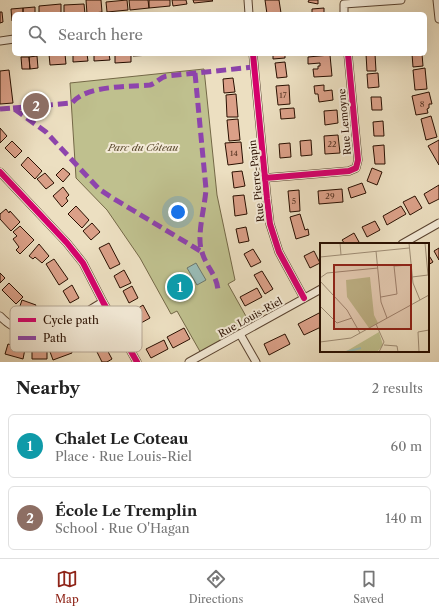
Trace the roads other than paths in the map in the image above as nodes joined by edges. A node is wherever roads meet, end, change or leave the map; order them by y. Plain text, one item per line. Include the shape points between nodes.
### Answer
1 (248, 0) edge
2 (401, 0) edge
3 (437, 0) edge
4 (249, 12) edge
5 (344, 12) edge
6 (439, 19) edge
7 (12, 39) edge
8 (0, 41) edge
9 (253, 56) edge
10 (348, 56) edge
11 (0, 172) edge
12 (265, 178) junction
13 (439, 224) edge
14 (404, 243) edge
15 (320, 290) edge
16 (304, 298) junction
17 (103, 302) junction
18 (96, 306) edge
19 (105, 306) edge
20 (0, 316) edge
21 (10, 324) edge
22 (240, 334) junction
23 (131, 352) edge
24 (137, 362) edge
25 (189, 362) edge
26 (256, 362) edge

1 - 4 street
2 - 5 street via 344,4
3 - 6 street
7 - 8 street
9 - 12 street, Rue Pierre-Papin
10 - 12 street, Rue Lemoyne via 358,160 356,168 349,171
11 - 17 street via 76,254 90,274
12 - 16 street, Rue Pierre-Papin via 268,211 276,243
13 - 14 street
15 - 16 street, Rue Louis-Riel
16 - 22 street, Rue Louis-Riel
17 - 18 street
17 - 19 street
20 - 21 street
22 - 25 street, Rue Louis-Riel
22 - 26 street
23 - 24 street

